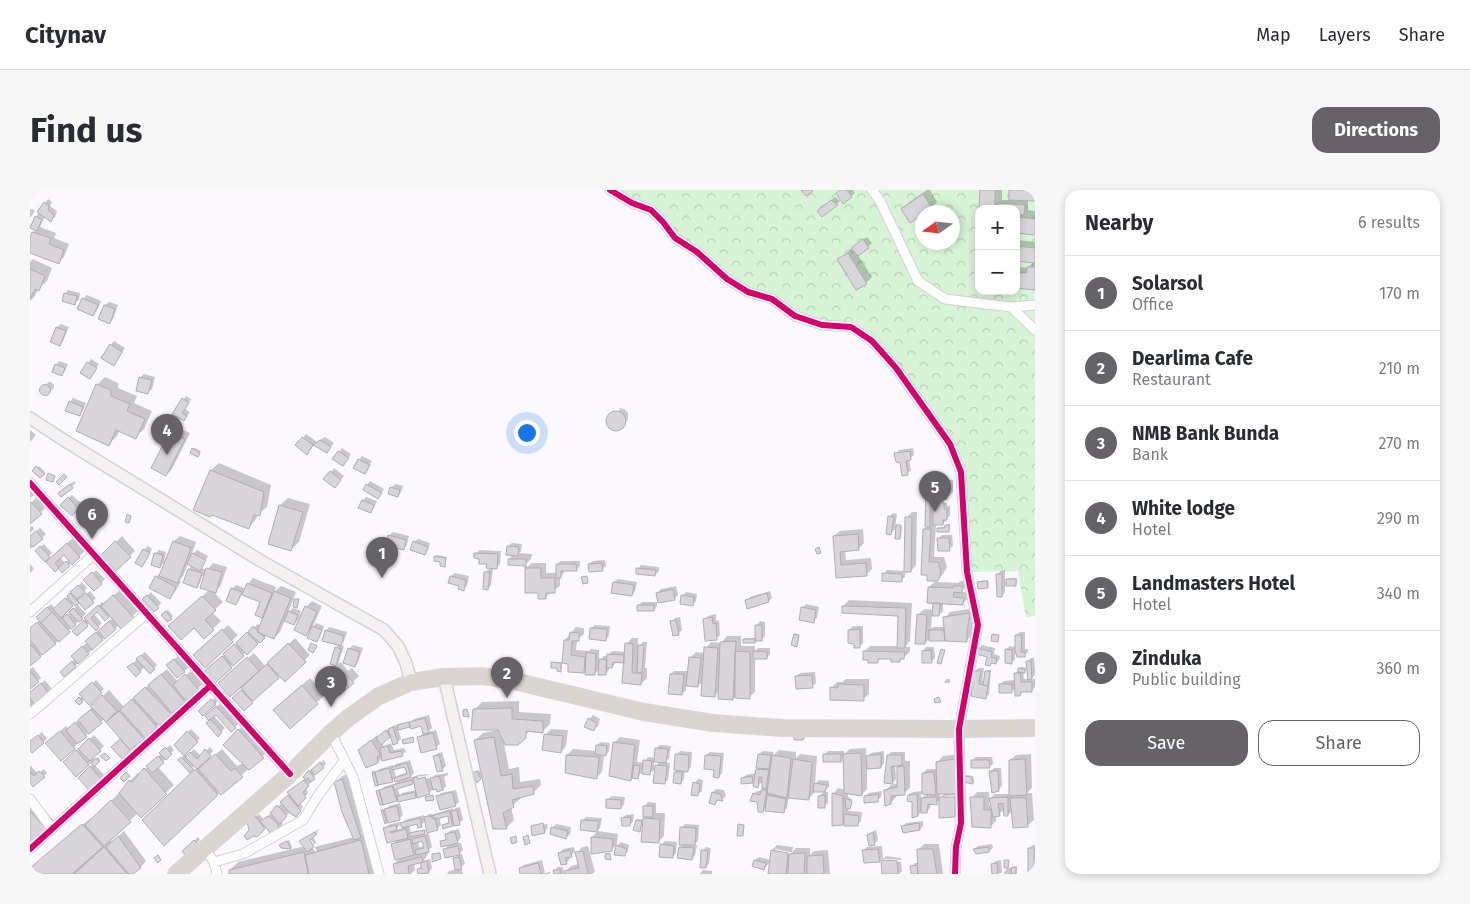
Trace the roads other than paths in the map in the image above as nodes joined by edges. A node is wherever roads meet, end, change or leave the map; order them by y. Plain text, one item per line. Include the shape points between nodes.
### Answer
1 (610, 190) edge
2 (875, 191) edge
3 (1035, 306) edge
4 (1010, 307) junction
5 (1035, 330) edge
6 (30, 418) edge
7 (30, 483) edge
8 (93, 555) junction
9 (30, 612) edge
10 (146, 614) junction
11 (444, 677) junction
12 (411, 682) junction
13 (210, 686) junction
14 (30, 714) edge
15 (1035, 728) edge
16 (959, 729) junction
17 (330, 733) junction
18 (344, 761) junction
19 (290, 774) junction
20 (30, 799) edge
21 (52, 829) junction
22 (30, 849) edge
23 (205, 849) junction
24 (214, 862) junction
25 (176, 874) edge
26 (217, 874) edge
27 (379, 874) edge
28 (490, 874) edge
29 (955, 874) edge

1 - 16 street via 651,210 676,238 748,292 772,299 795,316 822,325 852,327 872,340 950,444 961,472 967,572 978,625
2 - 4 street via 918,281 945,299
3 - 4 street
4 - 5 street
6 - 12 main road via 261,561 384,630 398,646
7 - 8 street
8 - 9 street
8 - 10 street
10 - 13 street
10 - 14 street
11 - 12 highway
11 - 16 highway via 483,676 644,712 713,723 782,728
11 - 28 main road
12 - 17 highway via 379,696
13 - 19 street
13 - 21 street
15 - 16 highway
16 - 29 street via 961,816
17 - 18 street
17 - 19 highway
18 - 24 street via 303,820 243,854
18 - 27 street via 353,778
19 - 23 highway
20 - 21 street
21 - 22 street
23 - 24 street
23 - 25 highway
24 - 26 street

